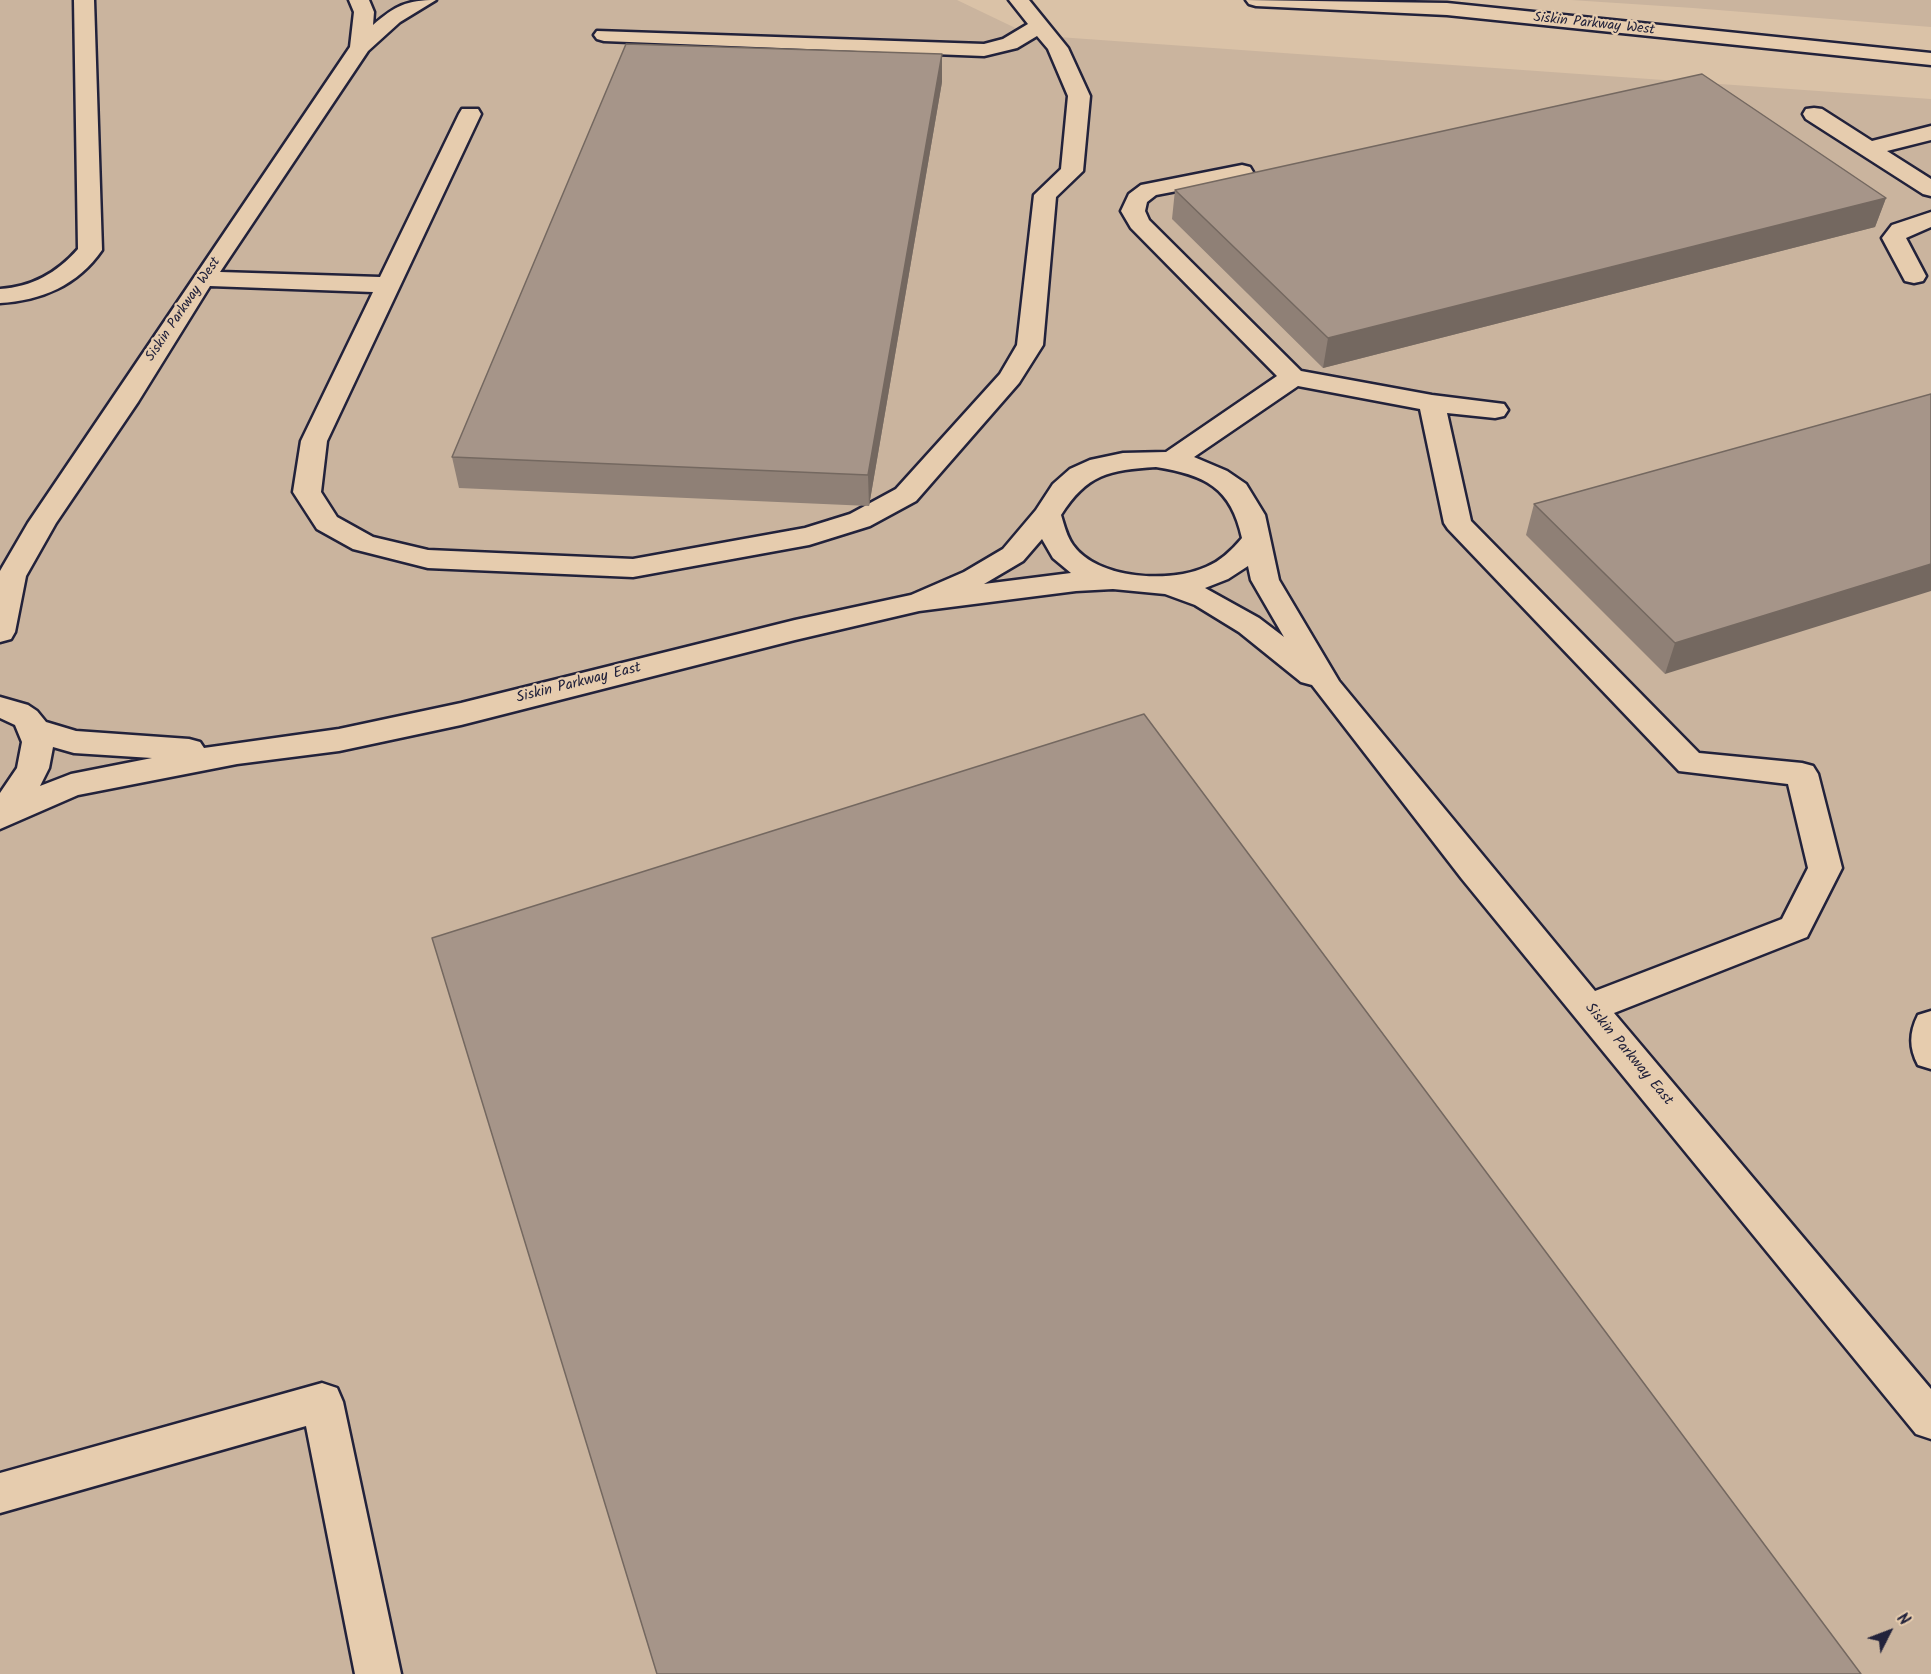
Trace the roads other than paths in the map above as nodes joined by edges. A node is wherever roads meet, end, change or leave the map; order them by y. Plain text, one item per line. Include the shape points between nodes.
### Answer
1 (84, 0) edge
2 (359, 0) edge
3 (382, 0) edge
4 (410, 0) edge
5 (426, 0) edge
6 (1019, 0) edge
7 (1256, 0) edge
8 (1485, 7) edge
9 (1040, 25) junction
10 (604, 35) dead end
11 (360, 47) junction
12 (1931, 59) edge
13 (470, 114) dead end
14 (1814, 114) dead end
15 (1931, 133) edge
16 (1867, 149) junction
17 (1242, 172) dead end
18 (1931, 189) edge
19 (1931, 219) edge
20 (1914, 276) dead end
21 (204, 279) junction
22 (388, 285) junction
23 (0, 296) edge
24 (1293, 377) junction
25 (1432, 403) junction
26 (1494, 410) dead end
27 (1171, 461) junction
28 (1047, 515) junction
29 (1255, 540) junction
30 (1110, 581) junction
31 (6, 582) edge
32 (1165, 584) junction
33 (919, 602) junction
34 (0, 632) edge
35 (1328, 687) junction
36 (2, 705) edge
37 (34, 729) junction
38 (237, 753) junction
39 (0, 814) edge
40 (1589, 1008) junction
41 (1931, 1025) edge
42 (1931, 1055) edge
43 (1931, 1420) edge
44 (0, 1493) edge
45 (378, 1674) edge

1 - 23 street via 90,250 75,269 46,286
2 - 11 street, Siskin Parkway West via 364,12
3 - 4 street
5 - 11 street, Siskin Parkway West via 393,18
6 - 9 street
7 - 8 street, Siskin Parkway West
8 - 12 street, Siskin Parkway West
9 - 10 street via 1010,44 984,50
9 - 22 street via 1058,48 1079,96 1072,171 1045,195 1030,345 1010,378 906,495 860,520 809,536 633,568 428,559 363,543 327,523 307,492 314,441
11 - 21 street, Siskin Parkway West
13 - 22 street
14 - 16 street
15 - 16 street
16 - 18 street
17 - 24 street via 1149,190 1137,199 1133,211 1139,223
19 - 20 street via 1900,230 1894,238
21 - 22 street
21 - 31 street, Siskin Parkway West
24 - 25 street
24 - 27 street
25 - 26 street
25 - 40 street via 1458,523 1690,763 1802,774 1825,868 1795,928
27 - 28 street via 1145,459 1100,466 1080,475 1063,490
27 - 29 street via 1188,464 1236,490 1251,515
28 - 30 street via 1064,553 1084,570
28 - 33 street, Siskin Parkway East via 1013,555 974,578
29 - 32 street via 1240,560 1216,574
29 - 35 street, Siskin Parkway East via 1265,580
30 - 32 street
30 - 33 street, Siskin Parkway East
31 - 34 street, Siskin Parkway West
32 - 35 street, Siskin Parkway East via 1205,598 1249,625
33 - 38 street, Siskin Parkway East via 461,714 339,740
35 - 40 street, Siskin Parkway East
36 - 37 street, Siskin Parkway East
37 - 38 street, Siskin Parkway East via 74,742
37 - 39 street via 38,748 33,769 23,788
38 - 39 street, Siskin Parkway East via 71,785
40 - 43 street, Siskin Parkway East
41 - 42 street
44 - 45 street via 322,1402

